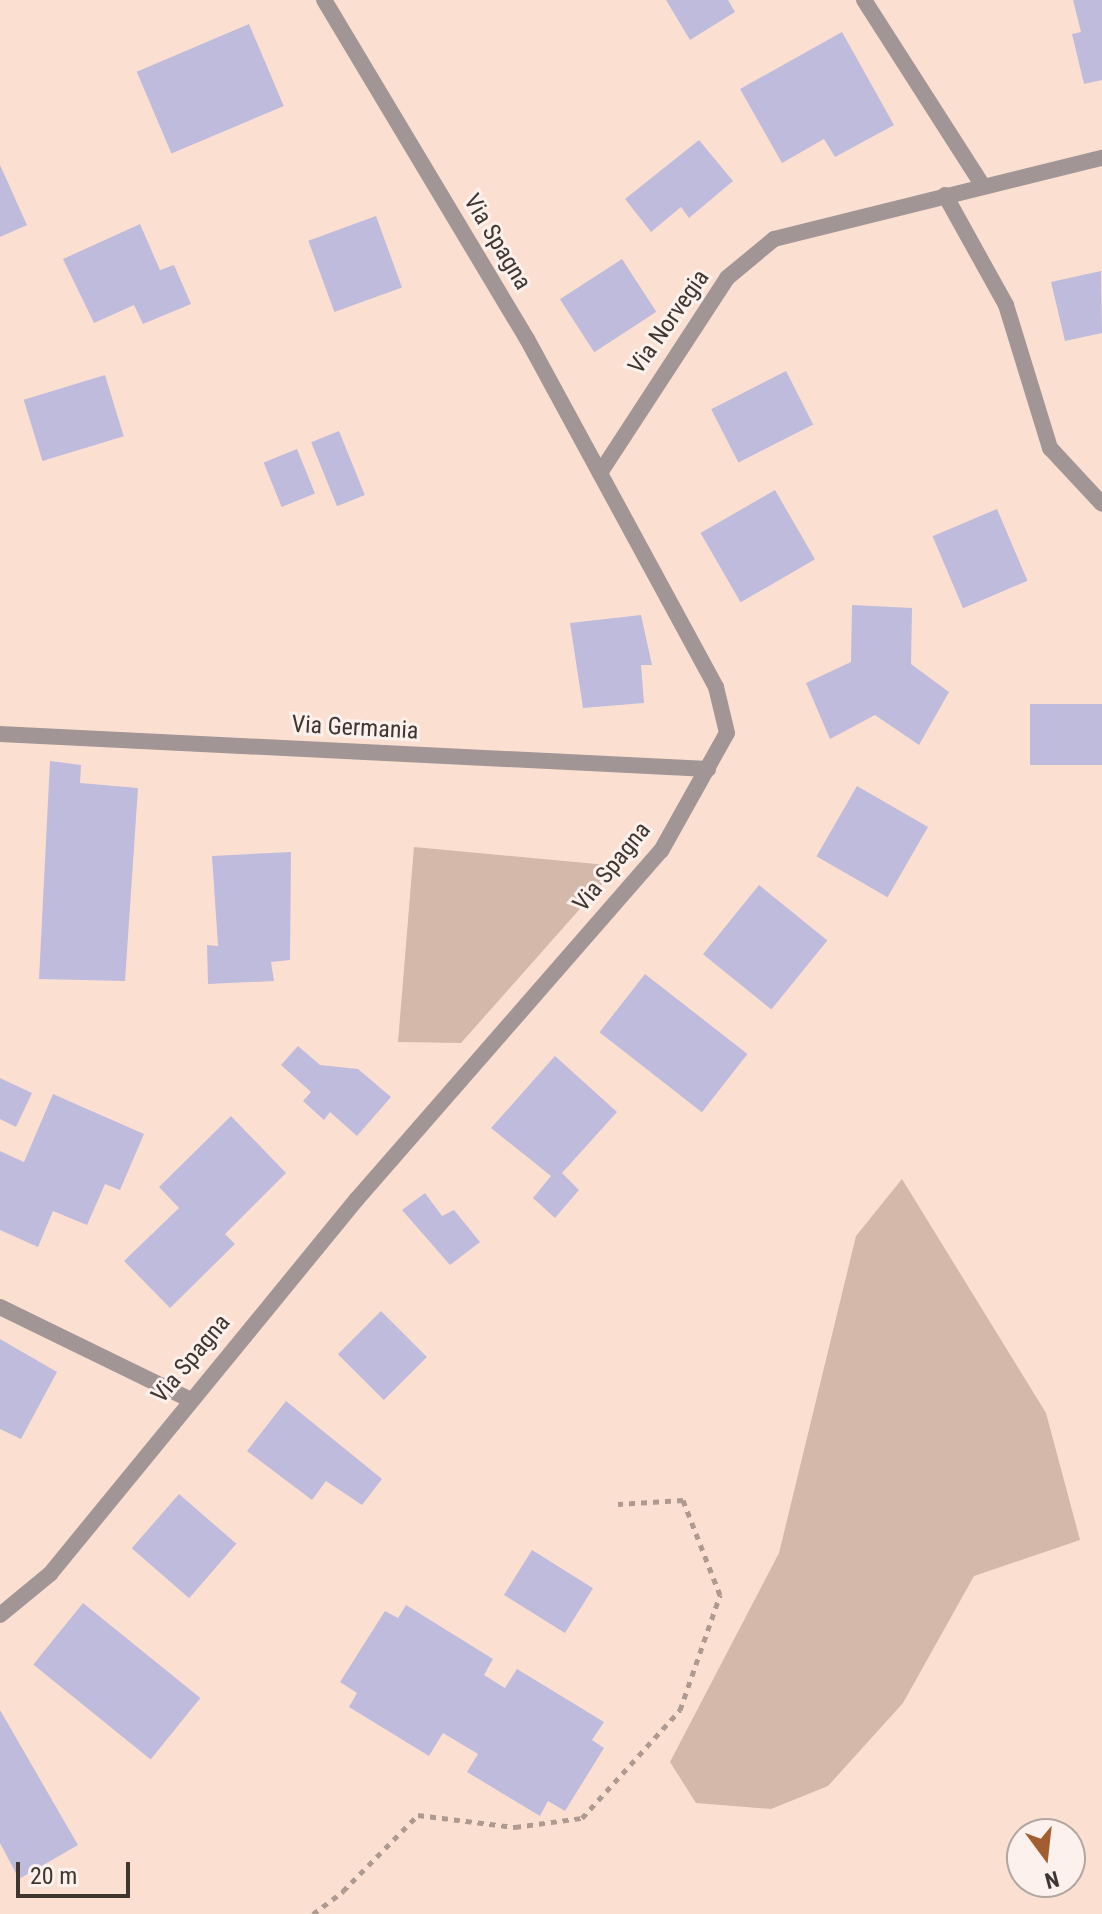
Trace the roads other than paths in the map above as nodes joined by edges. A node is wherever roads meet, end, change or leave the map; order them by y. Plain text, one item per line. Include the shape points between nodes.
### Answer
1 (324, 0) edge
2 (864, 0) edge
3 (1102, 158) edge
4 (983, 186) junction
5 (945, 195) junction
6 (600, 473) junction
7 (1102, 504) edge
8 (0, 734) edge
9 (708, 769) junction
10 (0, 1307) edge
11 (189, 1399) junction
12 (0, 1615) edge

1 - 6 street, Via Spagna via 527,339
2 - 4 street
3 - 4 street, Via Norvegia
4 - 5 street, Via Norvegia
5 - 6 street, Via Norvegia via 774,239 727,278
5 - 7 street via 1006,305 1050,448
6 - 9 street, Via Spagna via 716,687 727,733
8 - 9 street, Via Germania
9 - 11 street, Via Spagna via 661,851
10 - 11 street
11 - 12 street, Via Spagna via 50,1574

